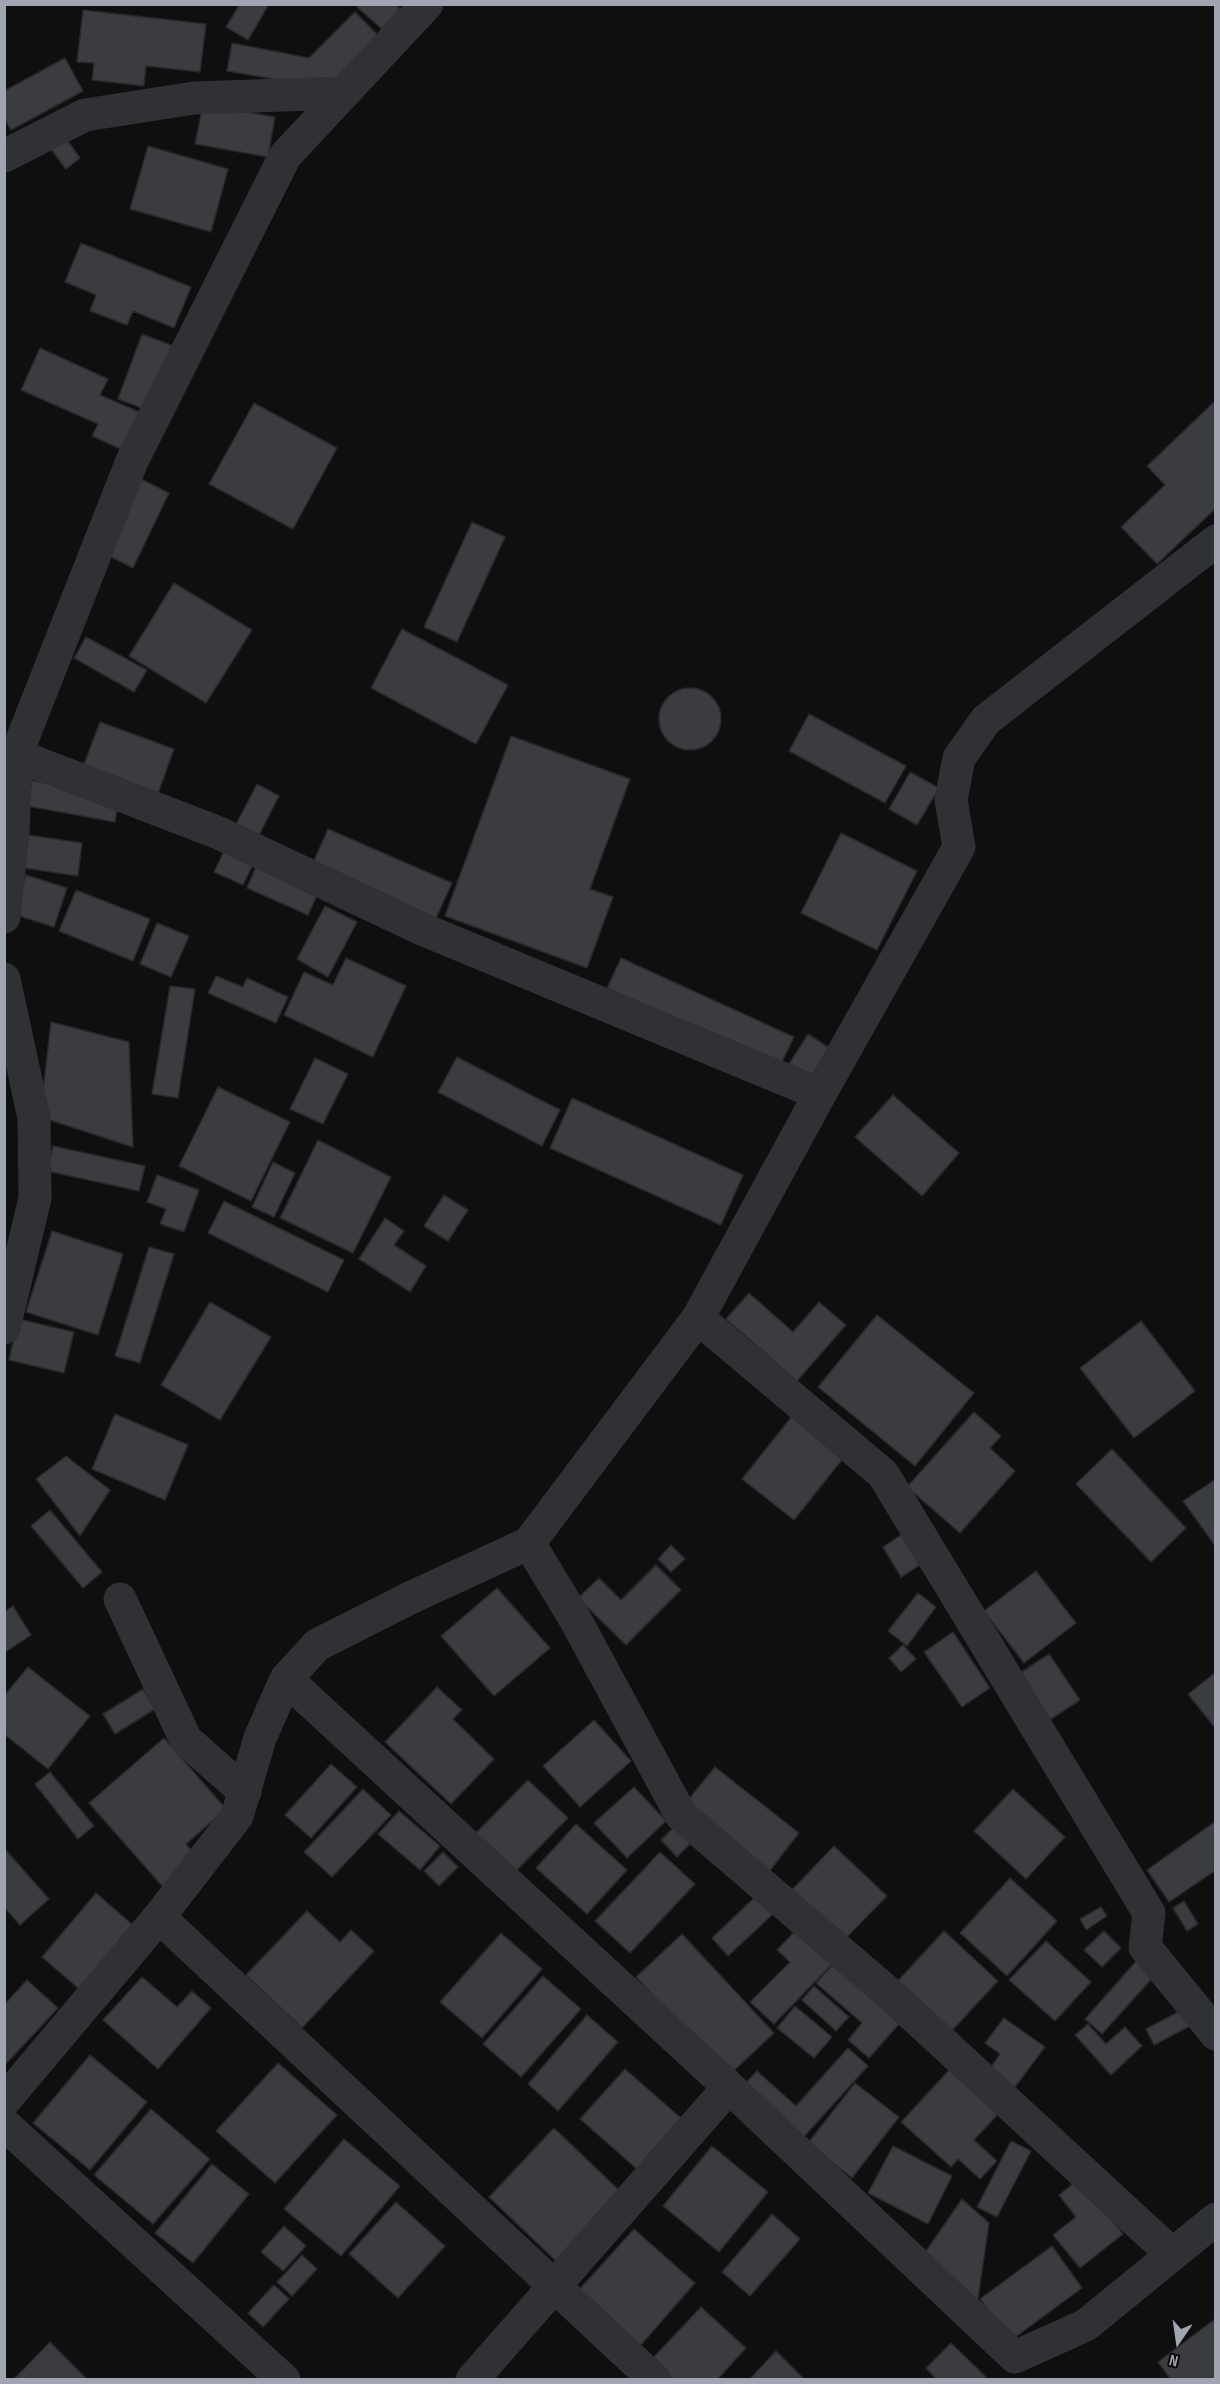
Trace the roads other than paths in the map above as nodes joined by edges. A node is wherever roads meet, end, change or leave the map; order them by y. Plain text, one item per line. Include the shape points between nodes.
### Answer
1 (427, 4) edge
2 (344, 93) junction
3 (4, 156) edge
4 (1215, 542) edge
5 (16, 755) junction
6 (4, 917) edge
7 (4, 979) edge
8 (819, 1094) junction
9 (698, 1318) junction
10 (4, 1328) edge
11 (530, 1543) junction
12 (120, 1599) dead end
13 (286, 1679) junction
14 (245, 1792) junction
15 (159, 1917) junction
16 (1215, 2034) edge
17 (729, 2087) junction
18 (4, 2102) edge
19 (4, 2124) edge
20 (1215, 2219) edge
21 (1172, 2254) junction
22 (555, 2286) junction
23 (284, 2379) edge
24 (472, 2379) edge
25 (655, 2379) edge

1 - 2 street
2 - 3 street via 194,98 85,115
2 - 5 street via 285,156 132,461
4 - 8 street via 986,720 959,758 951,800 959,847
5 - 6 street
5 - 8 street via 219,833 422,929
7 - 10 street via 34,1118 34,1198
8 - 9 street
9 - 11 street
9 - 16 street via 883,1474 1149,1913 1145,1947
11 - 13 street via 317,1645
11 - 21 street via 681,1815 891,1995
12 - 14 street via 186,1740
13 - 14 street via 260,1738
13 - 17 street
14 - 15 street via 237,1816
15 - 18 street
15 - 22 street
17 - 21 street via 1015,2357 1086,2325
17 - 22 street
19 - 23 street
20 - 21 street
22 - 24 street
22 - 25 street

